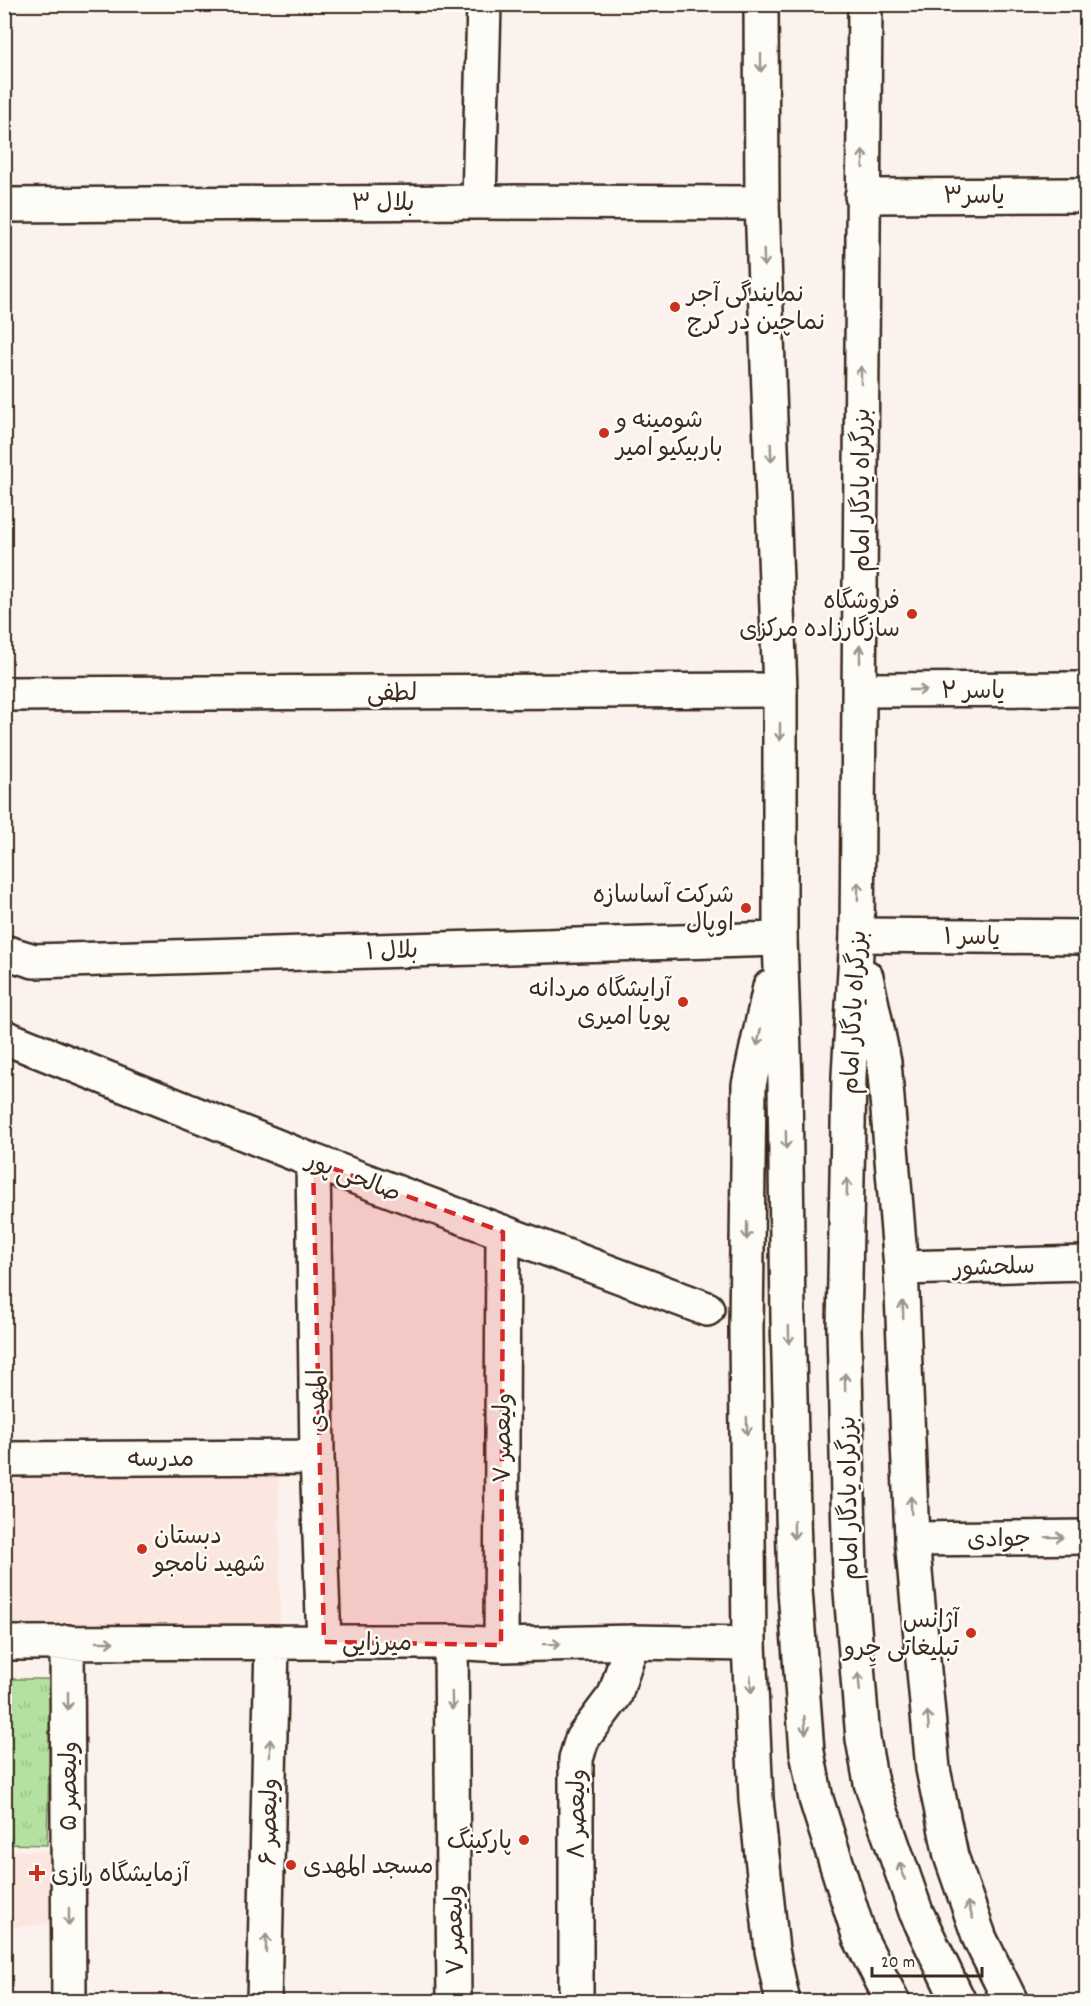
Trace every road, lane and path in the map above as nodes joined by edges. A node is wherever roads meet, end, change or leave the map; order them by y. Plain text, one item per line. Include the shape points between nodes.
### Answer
1 (484, 4) edge
2 (761, 4) edge
3 (865, 4) edge
4 (1086, 195) edge
5 (862, 196) junction
6 (479, 202) junction
7 (762, 203) junction
8 (4, 205) edge
9 (1086, 689) edge
10 (780, 690) junction
11 (860, 690) junction
12 (4, 694) edge
13 (857, 935) junction
14 (1086, 937) edge
15 (780, 939) junction
16 (4, 952) edge
17 (4, 1037) edge
18 (313, 1161) junction
19 (503, 1232) junction
20 (1086, 1263) edge
21 (902, 1268) junction
22 (707, 1309) dead end
23 (317, 1457) junction
24 (4, 1459) edge
25 (1086, 1537) edge
26 (912, 1539) junction
27 (68, 1642) junction
28 (272, 1642) junction
29 (324, 1642) junction
30 (451, 1642) junction
31 (632, 1642) junction
32 (4, 1643) edge
33 (749, 1644) junction
34 (501, 1645) junction
35 (772, 1950) junction
36 (69, 2001) edge
37 (264, 2001) edge
38 (454, 2001) edge
39 (576, 2001) edge
40 (783, 2001) edge
41 (808, 2001) edge
42 (892, 2001) edge
43 (958, 2001) edge
44 (1011, 2001) edge

1 - 6 main road
2 -> 7 main road
5 -> 3 main road, بزرگراه یادگار امام
4 - 5 main road, یاسر۳
11 -> 5 main road, بزرگراه یادگار امام
6 - 7 main road, بلال ۳
6 - 8 main road, بلال ۳
7 -> 10 main road
11 -> 9 main road, یاسر ۲
10 - 12 main road, لطفی
10 -> 15 main road
13 -> 11 main road, بزرگراه یادگار امام
13 - 14 main road, یاسر ۱
13 - 21 main road via 884,1062
43 -> 13 main road, بزرگراه یادگار امام via 916,1912 871,1783 863,1738 850,1579 844,1328 849,1076
15 - 16 main road, بلال ۱ via 34,961
15 -> 33 main road via 748,1085
15 -> 42 main road via 795,1590 807,1752 816,1799 860,1938
17 - 18 main road, صالحی پور
18 - 19 main road, صالحی پور
18 - 23 main road, المهدی
19 - 22 main road, صالحی پور
19 - 34 main road, ولیعصر ۷
20 - 21 main road, سلحشور
26 -> 21 main road
23 - 24 main road, مدرسه
23 - 29 main road, المهدی
26 -> 25 main road, جوادی
44 -> 26 main road via 980,1939 951,1856 933,1769
27 -> 28 main road, میرزایی
27 - 32 main road, میرزایی
27 -> 36 main road, ولیعصر ۵
28 - 29 main road, میرزایی
37 -> 28 main road, ولیعصر ۶
29 - 30 main road, میرزایی
30 - 34 main road, میرزایی
30 -> 38 main road, ولیعصر ۷
31 - 33 main road, میرزایی
34 -> 31 main road, میرزایی
31 - 39 main road, ولیعصر ۸ via 615,1695 582,1739 576,1759
33 -> 35 main road via 756,1799
35 - 40 main road
35 - 41 main road

